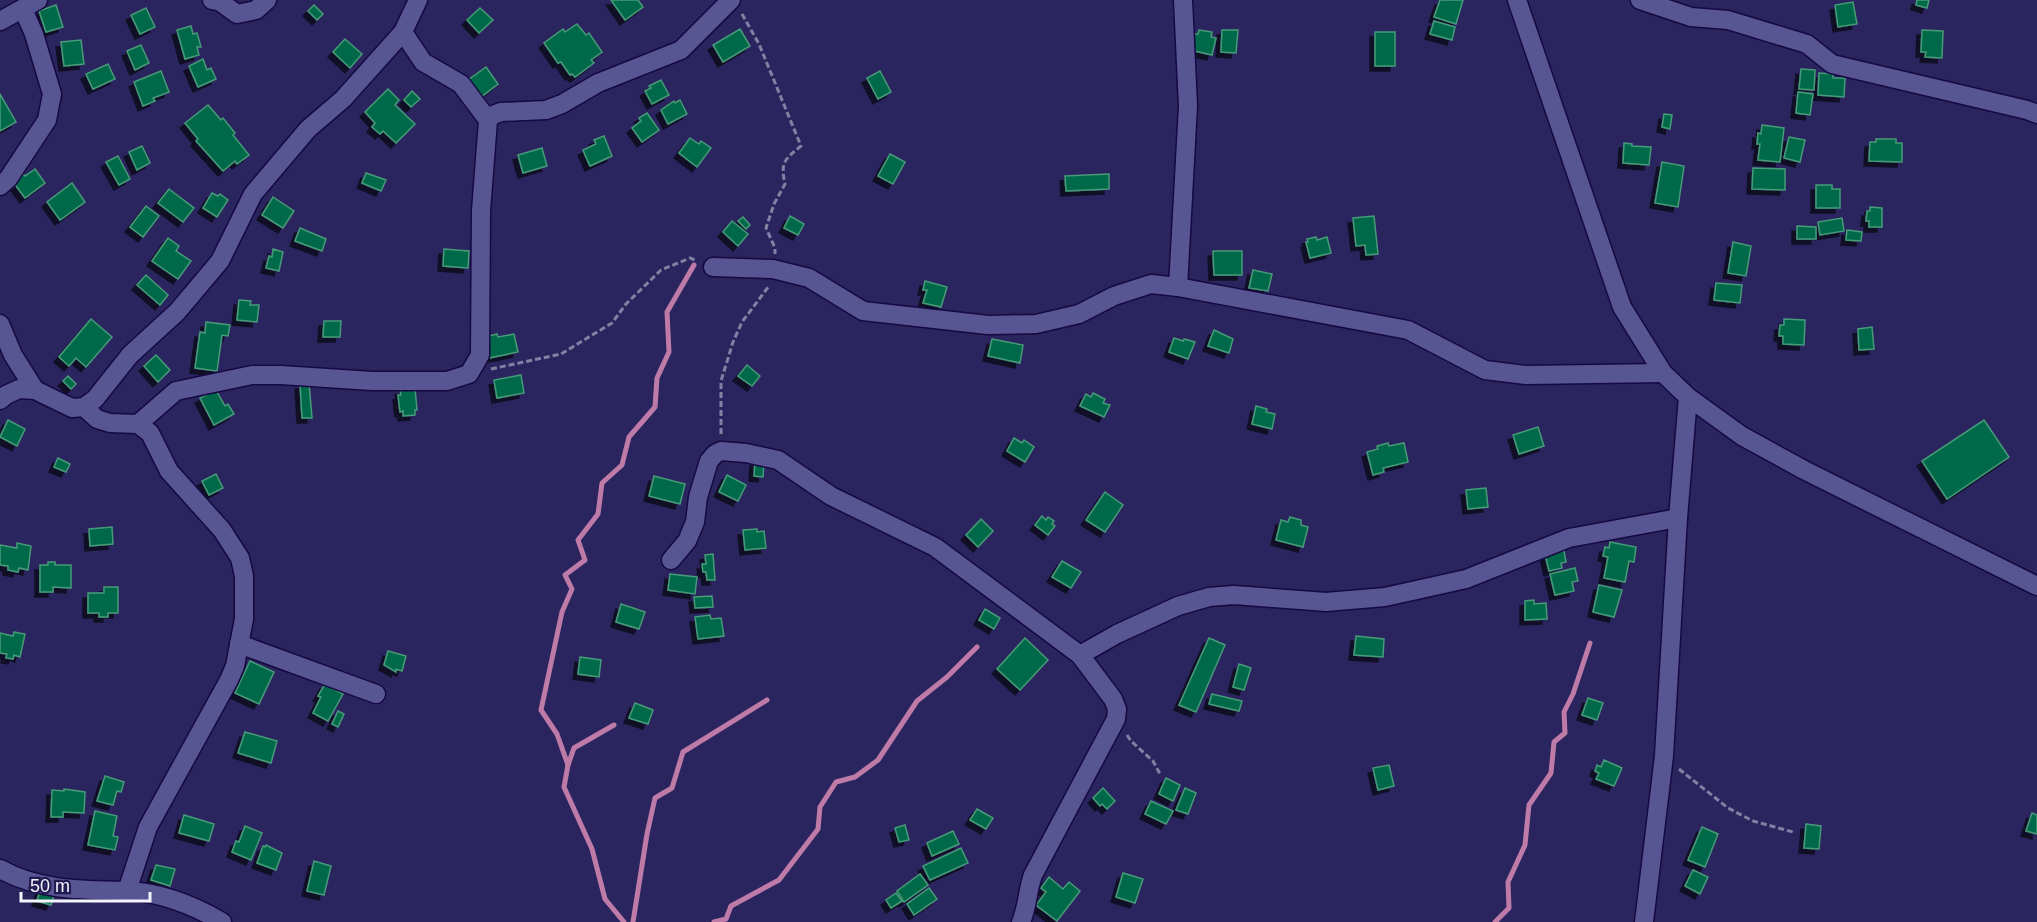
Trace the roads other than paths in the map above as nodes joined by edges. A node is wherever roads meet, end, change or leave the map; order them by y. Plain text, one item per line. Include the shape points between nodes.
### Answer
1 (212, 0) edge
2 (267, 0) edge
3 (418, 0) edge
4 (1183, 0) edge
5 (1517, 0) edge
6 (1640, 0) edge
7 (735, 4) edge
8 (30, 5) edge
9 (0, 21) edge
10 (403, 32) junction
11 (2037, 114) edge
12 (488, 120) junction
13 (0, 186) edge
14 (712, 267) road end
15 (1178, 287) junction
16 (0, 324) edge
17 (7, 352) edge
18 (1663, 373) junction
19 (35, 390) junction
20 (1688, 397) junction
21 (0, 400) edge
22 (84, 406) junction
23 (138, 424) junction
24 (1678, 518) junction
25 (671, 560) dead end
26 (2037, 586) edge
27 (239, 645) junction
28 (1080, 655) junction
29 (376, 694) dead end
30 (0, 869) edge
31 (127, 891) junction
32 (222, 922) edge
33 (1021, 922) edge
34 (1644, 922) edge

1 - 2 street via 237,14 256,10
3 - 10 street
4 - 15 street via 1188,106
5 - 18 street via 1622,307
6 - 11 street via 1691,16 1728,20 1807,44 1832,64
7 - 12 street via 681,50 598,83 546,110 501,112
8 - 9 street
8 - 13 street via 34,34 52,94 47,120
10 - 12 street via 423,63 461,84
10 - 22 street via 343,99 308,129 253,194 220,261 177,312 130,355 95,399
12 - 23 street via 481,211 480,355 469,374 447,381 252,375 176,391
14 - 15 street via 773,269 809,278 863,311 988,325 1036,324 1079,314 1114,296 1151,284
15 - 18 street via 1408,330 1485,370 1526,375
16 - 17 street
17 - 19 street
18 - 20 street
19 - 21 street via 20,389
19 - 22 street via 72,408
20 - 24 street
20 - 26 street via 1742,436 1804,470
22 - 23 street via 110,423
23 - 27 street via 150,433 169,471 222,530 240,558 244,619
24 - 28 street via 1569,538 1466,579 1385,597 1326,602 1234,595 1209,597 1178,606
24 - 34 street via 1664,756
25 - 28 street via 687,541 695,522 698,497 714,454 747,453 778,460 831,496 935,547
27 - 29 street
27 - 31 street via 229,680 148,827
28 - 33 street via 1113,699 1116,719 1033,875
30 - 31 street via 42,885
31 - 32 street via 182,902

